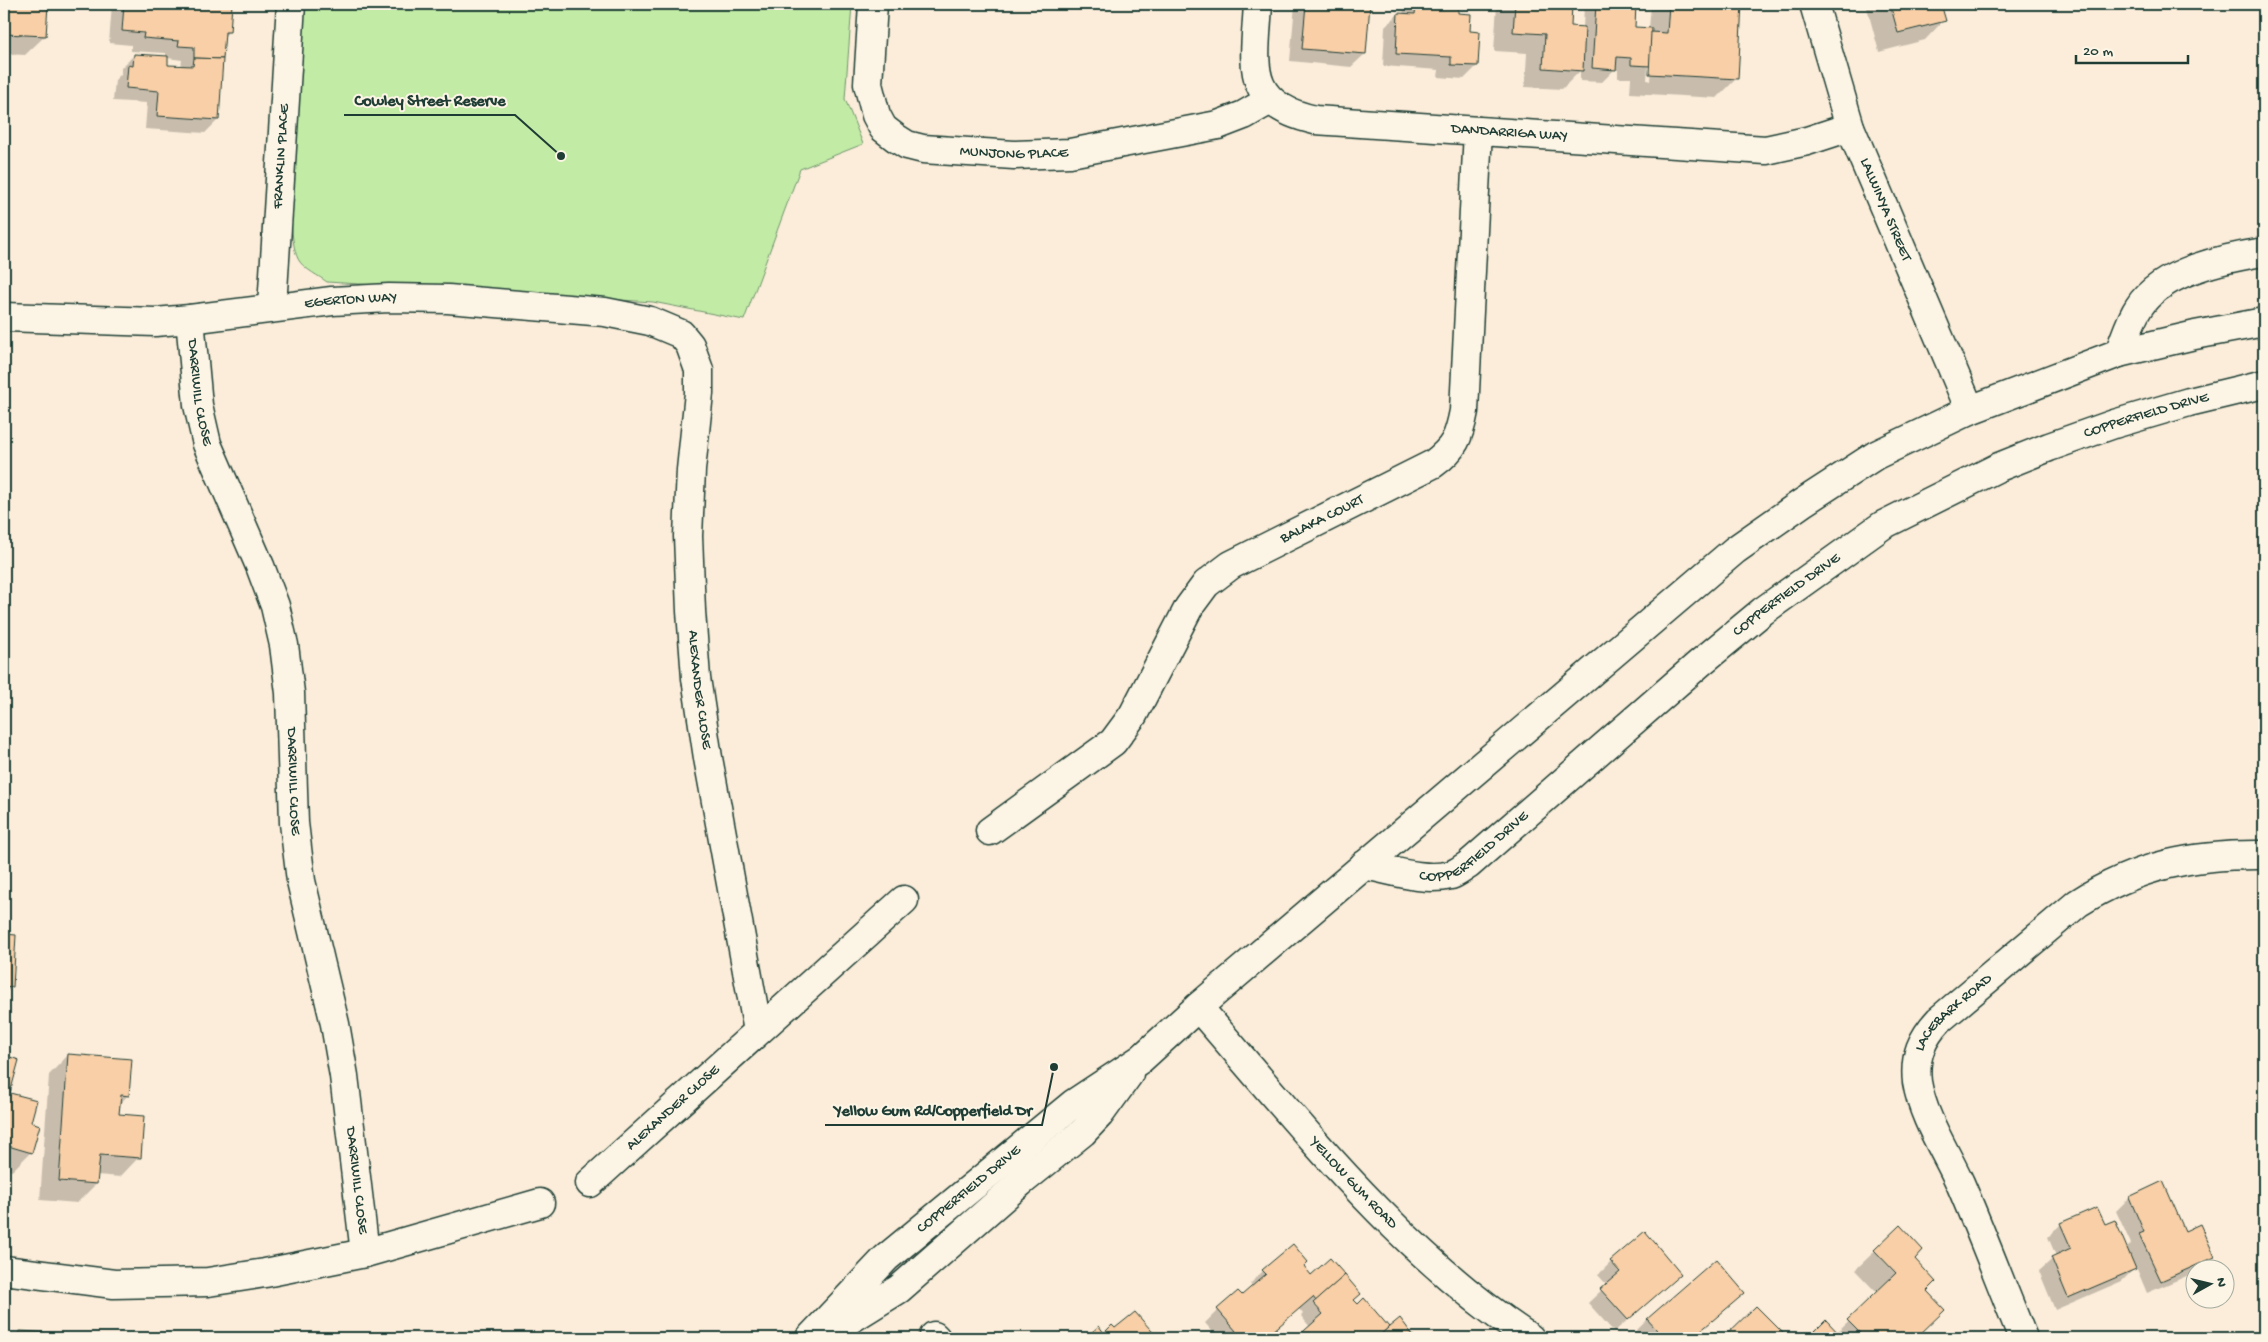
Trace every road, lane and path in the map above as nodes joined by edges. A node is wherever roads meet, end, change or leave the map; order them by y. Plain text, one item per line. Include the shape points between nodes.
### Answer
1 (291, 4) edge
2 (873, 4) edge
3 (1258, 4) edge
4 (1814, 4) edge
5 (1270, 100) junction
6 (1850, 127) junction
7 (1478, 131) junction
8 (2264, 252) edge
9 (272, 307) junction
10 (4, 317) edge
11 (190, 319) junction
12 (2264, 322) edge
13 (690, 345) joint
14 (2118, 353) junction
15 (2264, 384) edge
16 (1970, 410) junction
17 (990, 831) dead end
18 (2264, 855) edge
19 (1364, 865) junction
20 (904, 900) dead end
21 (1198, 1007) junction
22 (758, 1031) junction
23 (1140, 1059) junction
24 (590, 1182) dead end
25 (540, 1204) dead end
26 (365, 1253) junction
27 (4, 1270) edge
28 (810, 1338) edge
29 (820, 1338) edge
30 (1530, 1338) edge
31 (2024, 1338) edge

1 - 9 street, FRANKLIN PLACE
2 - 5 street, MUNJONG PLACE via 868,84 876,115 883,128 896,138 923,149 1014,155 1070,153 1218,125
3 - 5 street, DANDARRIGA WAY via 1255,63 1258,81
4 - 6 street, LALWINYA STREET
5 - 7 street, DANDARRIGA WAY via 1296,116 1315,120
6 - 7 street, DANDARRIGA WAY via 1766,150
6 - 16 street, LALWINYA STREET
7 - 17 street, BALAKA COURT via 1464,411 1454,445 1433,464 1230,565 1206,584 1189,607 1133,715 1113,742
8 - 14 street via 2207,264 2179,275 2156,290 2139,306
9 - 11 street, EGERTON WAY
9 - 13 street, EGERTON WAY via 389,298 516,303 605,312 650,321 680,334
10 - 11 street, EGERTON WAY via 124,322
11 - 26 street, DARRIWILL CLOSE via 198,405 207,444 260,566 275,606 284,645 290,693 294,823 301,881 344,1076
12 - 14 street, COPPERFIELD DRIVE
13 - 22 street, ALEXANDER CLOSE via 699,370 688,536 696,678
14 - 16 street, COPPERFIELD DRIVE
15 - 19 street, COPPERFIELD DRIVE via 2114,424 2050,447 1999,467 1883,525 1763,612 1700,663 1468,865 1453,874 1439,877
16 - 19 street, COPPERFIELD DRIVE via 1876,456 1735,550
18 - 31 street, LACEBARK ROAD via 2225,855 2174,862 2137,873 2100,890 2064,915 1924,1036 1917,1058 1917,1081 1922,1102
19 - 21 street, COPPERFIELD DRIVE
20 - 22 street, ALEXANDER CLOSE
21 - 23 street, COPPERFIELD DRIVE
21 - 30 street, YELLOW GUM ROAD via 1392,1225 1474,1296
22 - 24 street, ALEXANDER CLOSE
23 - 28 street, COPPERFIELD DRIVE via 1073,1104 886,1258
23 - 29 street, COPPERFIELD DRIVE via 1083,1132 899,1289
25 - 26 street, DARRIWILL CLOSE
26 - 27 street, DARRIWILL CLOSE via 208,1282 114,1284

